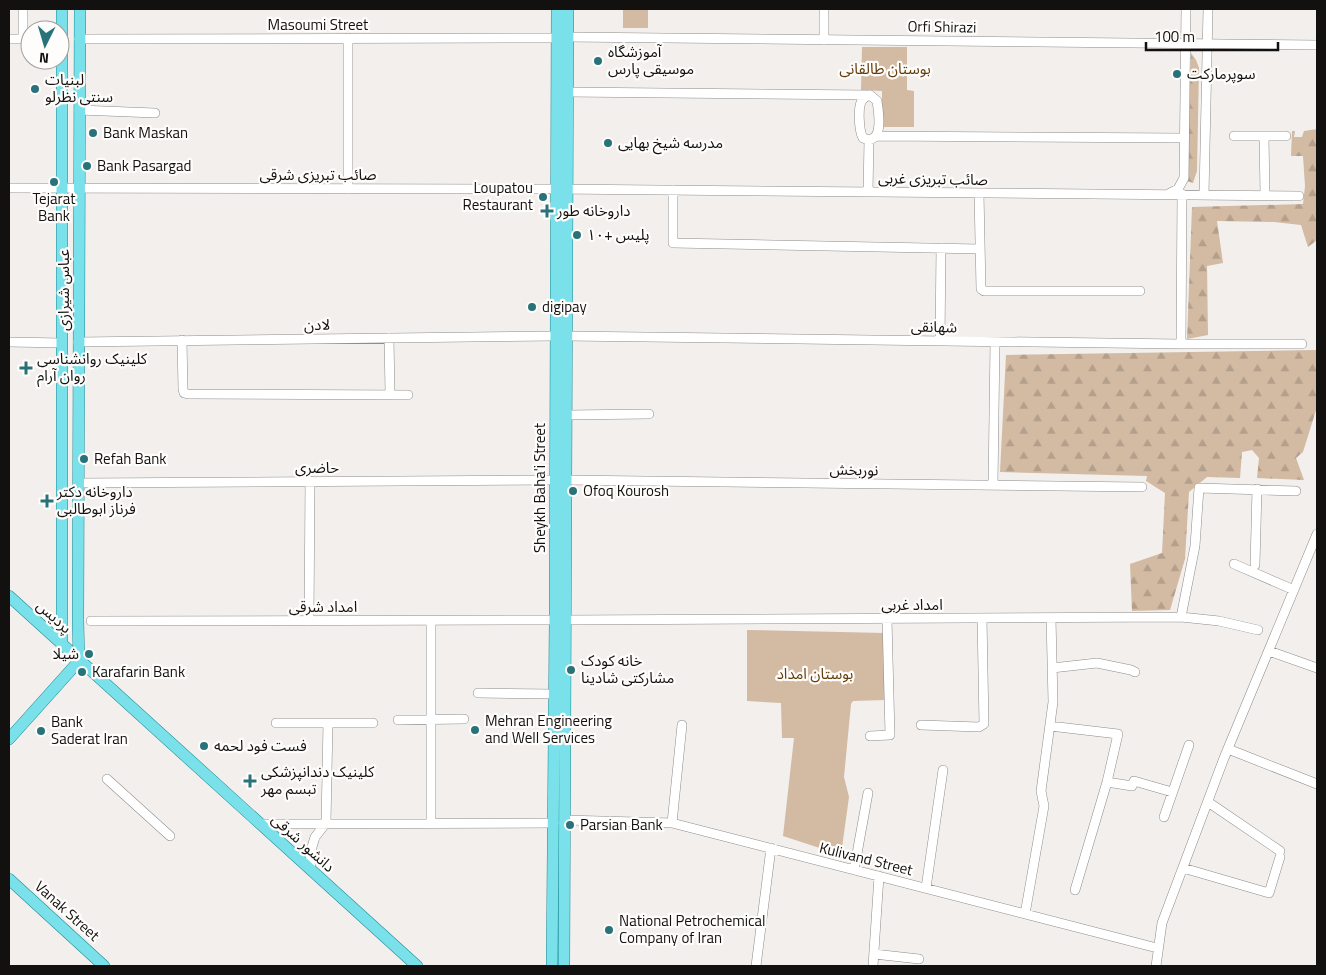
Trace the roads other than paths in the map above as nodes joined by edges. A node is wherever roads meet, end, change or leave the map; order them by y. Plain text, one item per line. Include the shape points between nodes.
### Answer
1 (80, 9) edge
2 (558, 9) edge
3 (568, 9) edge
4 (824, 9) edge
5 (1186, 9) edge
6 (1208, 9) edge
7 (348, 38) junction
8 (562, 38) junction
9 (80, 39) junction
10 (824, 40) junction
11 (1185, 43) junction
12 (1207, 44) junction
13 (1317, 44) edge
14 (61, 70) edge
15 (567, 92) junction
16 (870, 95) junction
17 (79, 110) junction
18 (155, 113) dead end
19 (1234, 136) dead end
20 (1264, 136) junction
21 (1286, 136) dead end
22 (873, 138) junction
23 (1184, 138) junction
24 (9, 188) edge
25 (62, 188) junction
26 (79, 188) junction
27 (348, 189) junction
28 (561, 189) junction
29 (673, 190) junction
30 (868, 192) junction
31 (979, 193) junction
32 (1167, 194) junction
33 (1182, 194) junction
34 (1204, 195) junction
35 (1265, 195) junction
36 (1299, 196) dead end
37 (941, 248) junction
38 (980, 249) junction
39 (1140, 291) dead end
40 (561, 336) junction
41 (389, 338) junction
42 (182, 340) junction
43 (940, 341) junction
44 (9, 342) edge
45 (78, 342) junction
46 (995, 342) junction
47 (62, 343) junction
48 (1181, 344) junction
49 (1302, 344) dead end
50 (390, 394) junction
51 (408, 395) dead end
52 (566, 414) junction
53 (649, 414) dead end
54 (561, 480) junction
55 (310, 482) junction
56 (78, 483) junction
57 (993, 485) junction
58 (1142, 487) dead end
59 (1257, 490) junction
60 (1296, 491) dead end
61 (1317, 536) edge
62 (1234, 564) dead end
63 (1256, 565) dead end
64 (1294, 590) junction
65 (9, 596) edge
66 (61, 612) junction
67 (33, 618) junction
68 (982, 618) junction
69 (1051, 618) junction
70 (1180, 618) junction
71 (887, 619) junction
72 (560, 620) junction
73 (91, 621) dead end
74 (309, 621) junction
75 (431, 621) junction
76 (1258, 630) dead end
77 (62, 644) junction
78 (1268, 651) junction
79 (79, 660) junction
80 (1052, 668) junction
81 (1317, 668) edge
82 (1135, 672) dead end
83 (478, 693) dead end
84 (555, 694) junction
85 (398, 720) dead end
86 (431, 720) junction
87 (464, 720) dead end
88 (276, 723) dead end
89 (328, 723) junction
90 (373, 723) dead end
91 (682, 725) dead end
92 (921, 725) dead end
93 (1050, 726) junction
94 (870, 736) dead end
95 (9, 739) edge
96 (1189, 745) dead end
97 (1228, 750) junction
98 (560, 760) junction
99 (943, 770) dead end
100 (107, 779) dead end
101 (1107, 782) junction
102 (1317, 784) edge
103 (1172, 792) junction
104 (868, 793) dead end
105 (1208, 802) junction
106 (1164, 817) dead end
107 (559, 821) junction
108 (431, 823) junction
109 (672, 823) junction
110 (260, 824) junction
111 (326, 824) junction
112 (170, 836) dead end
113 (771, 848) junction
114 (1183, 868) junction
115 (311, 870) junction
116 (854, 870) junction
117 (879, 876) junction
118 (9, 879) edge
119 (926, 888) junction
120 (1075, 890) dead end
121 (1025, 914) junction
122 (1157, 948) junction
123 (874, 954) junction
124 (919, 958) dead end
125 (104, 966) edge
126 (418, 966) edge
127 (552, 966) edge
128 (564, 966) edge
129 (756, 966) edge
130 (873, 966) edge
131 (1156, 966) edge

1 - 9 main road, عباس شیرازی
2 - 8 main road, Sheykh Baha'i Street
3 - 8 main road, Sheykh Baha'i Street
4 - 10 street
5 - 11 street
6 - 12 street
7 - 8 street, Masoumi Street
7 - 9 street, Masoumi Street
7 - 27 street
8 - 10 street, Orfi Shirazi
8 - 15 main road, Sheykh Baha'i Street
8 - 28 main road, Sheykh Baha'i Street
9 - 17 main road, عباس شیرازی
10 - 11 street, Orfi Shirazi
11 - 12 street, Orfi Shirazi
11 - 23 street
12 - 13 street, Orfi Shirazi
12 - 34 street
14 - 25 main road, عباس شیرازی
15 - 16 street
15 - 28 main road, Sheykh Baha'i Street
16 - 22 street via 877,101
16 - 22 street via 861,101 860,130 863,138
17 - 18 street
17 - 26 main road, عباس شیرازی
19 - 20 street
20 - 21 street
20 - 35 street
22 - 23 street
22 - 30 street
23 - 32 street via 1184,178 1178,188
24 - 25 street
25 - 26 street
25 - 47 main road, عباس شیرازی
26 - 27 street, صائب تبریزی شرقی
26 - 45 main road, عباس شیرازی
27 - 28 street, صائب تبریزی شرقی
28 - 29 street, صائب تبریزی غربی
28 - 40 main road, Sheykh Baha'i Street
29 - 30 street, صائب تبریزی غربی
29 - 37 street via 673,242
30 - 31 street, صائب تبریزی غربی
31 - 32 street, صائب تبریزی غربی
31 - 38 street
32 - 33 street, صائب تبریزی غربی
33 - 34 street, صائب تبریزی غربی
33 - 48 street
34 - 35 street, صائب تبریزی غربی
35 - 36 street, صائب تبریزی غربی
37 - 38 street
37 - 43 street
38 - 39 street via 980,289 984,291
40 - 41 street, لادن
40 - 43 street, شهانقی
40 - 52 main road, Sheykh Baha'i Street
40 - 54 main road, Sheykh Baha'i Street
41 - 42 street, لادن
41 - 50 street
42 - 45 street, لادن
42 - 50 street via 184,393
43 - 46 street, شهانقی
44 - 47 street
45 - 56 main road, عباس شیرازی
46 - 48 street, شهانقی
46 - 57 street
47 - 66 main road, عباس شیرازی
48 - 49 street, شهانقی
50 - 51 street
52 - 53 street
52 - 54 main road, Sheykh Baha'i Street
54 - 55 street, حاضری
54 - 57 street, نوربخش
54 - 72 main road, Sheykh Baha'i Street
55 - 56 street, حاضری
55 - 74 street
56 - 79 main road, عباس شیرازی
57 - 58 street, نوربخش
59 - 60 street
59 - 63 street
59 - 70 street via 1199,488 1195,546
61 - 64 street
62 - 64 street
64 - 78 street
65 - 67 main road, پردیس
66 - 67 main road via 48,623
66 - 77 main road, عباس شیرازی
67 - 77 main road, پردیس
68 - 69 street, امداد غربی
68 - 71 street, امداد غربی
68 - 92 street via 984,724 979,727
69 - 70 street, امداد غربی
69 - 80 street
70 - 76 street, امداد غربی via 1219,621
71 - 72 street, امداد غربی
71 - 94 street via 890,735
72 - 75 street, امداد شرقی
72 - 84 main road, Sheykh Baha'i Street
72 - 98 main road, Sheykh Baha'i Street
73 - 74 street, امداد شرقی
74 - 75 street, امداد شرقی
75 - 86 street
77 - 79 main road, پردیس
78 - 81 street
78 - 97 street
79 - 95 main road
79 - 110 main road, دانشور شرقی
80 - 82 street via 1097,663
80 - 93 street
83 - 84 street
84 - 98 main road, Sheykh Baha'i Street
85 - 86 street
86 - 87 street
86 - 108 street
88 - 89 street
89 - 90 street
89 - 111 street
91 - 109 street
93 - 101 street via 1118,734
93 - 121 street via 1042,791 1044,806
96 - 103 street
97 - 102 street
97 - 105 street
98 - 107 main road, Sheykh Baha'i Street
99 - 119 street
100 - 112 street
101 - 103 street via 1132,786 1134,781
101 - 120 street
103 - 106 street
104 - 116 street
105 - 114 street
105 - 114 street via 1280,854 1269,893
107 - 108 street, Kulivand Street
107 - 109 street, Kulivand Street
107 - 127 main road, Sheykh Baha'i Street
107 - 128 main road, Sheykh Baha'i Street
108 - 111 street, Kulivand Street
109 - 113 street, Kulivand Street
110 - 111 street, Kulivand Street
110 - 115 main road, دانشور شرقی
111 - 115 street via 315,837
113 - 116 street, Kulivand Street
113 - 129 street
114 - 122 street via 1162,923
115 - 126 main road, دانشور شرقی
116 - 117 street, Kulivand Street
117 - 119 street, Kulivand Street
117 - 123 street
118 - 125 main road, Vanak Street
119 - 121 street, Kulivand Street
121 - 122 street, Kulivand Street
122 - 131 street
123 - 124 street
123 - 130 street

